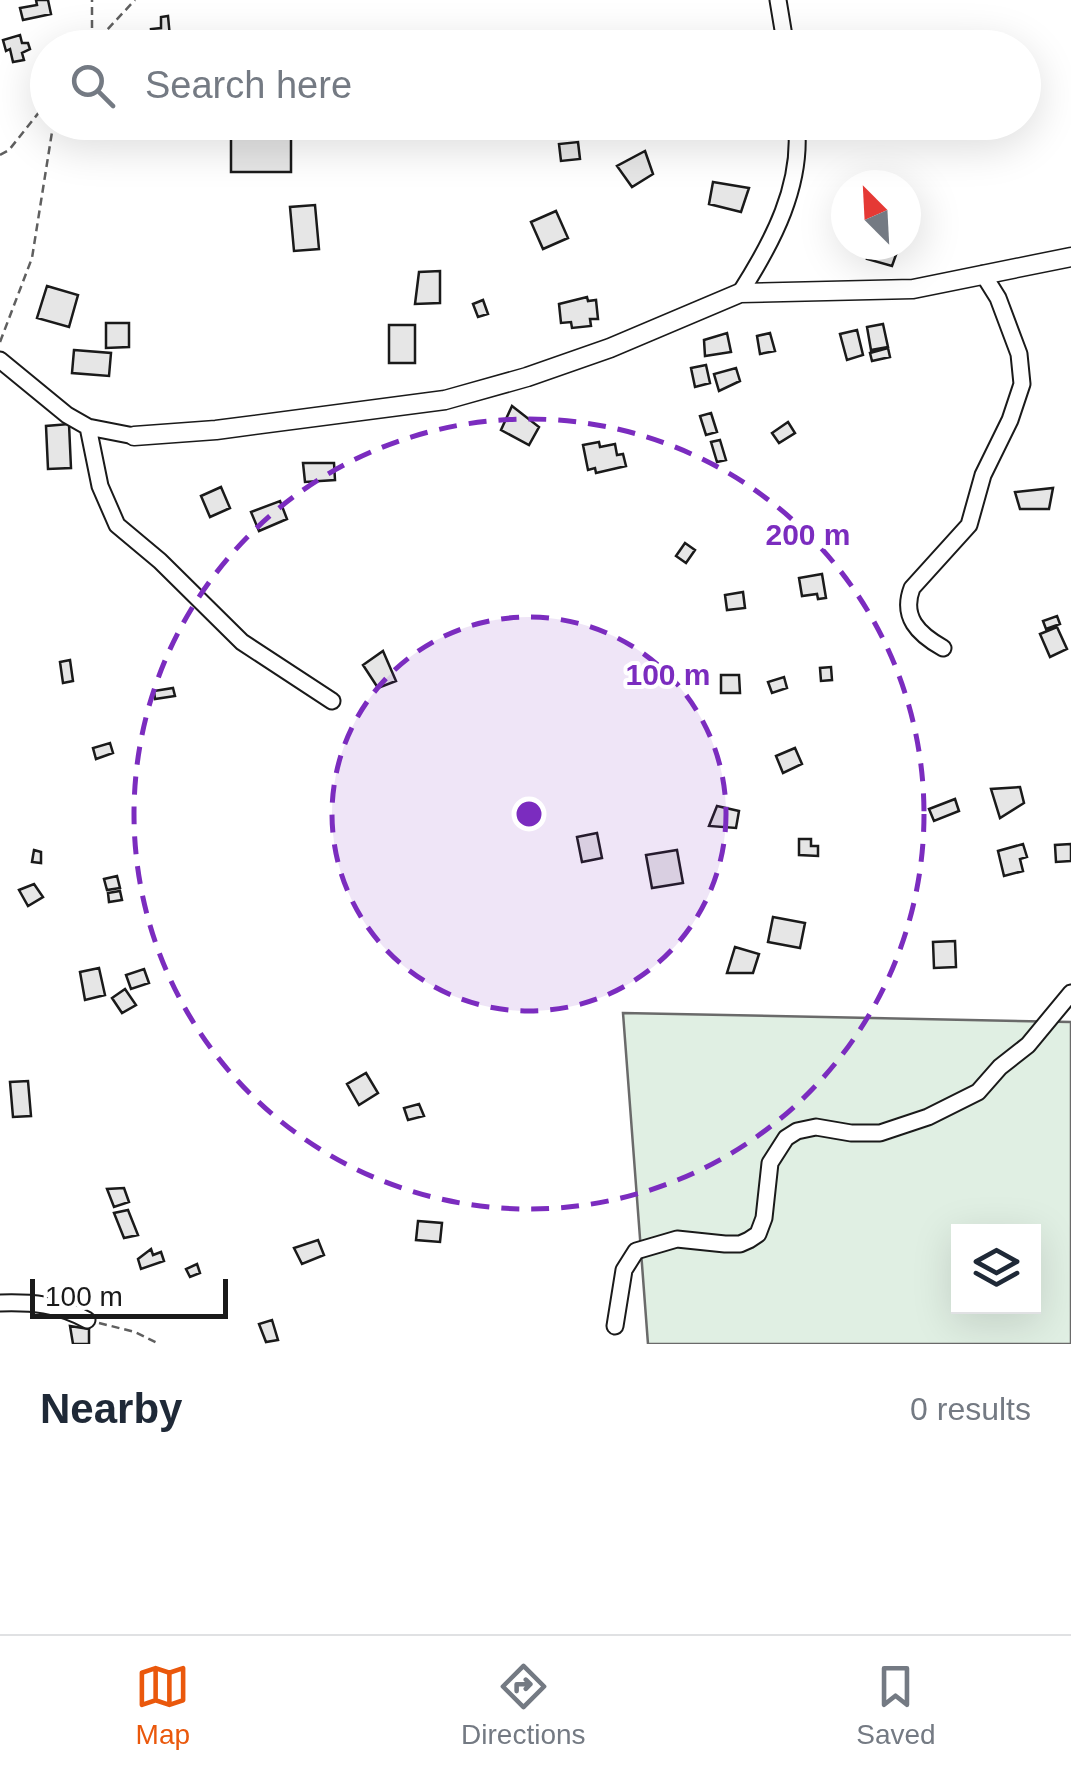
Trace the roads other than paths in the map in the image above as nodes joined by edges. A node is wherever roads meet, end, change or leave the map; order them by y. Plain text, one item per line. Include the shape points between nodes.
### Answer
1 (778, 0) edge
2 (783, 30) edge
3 (796, 140) edge
4 (1071, 256) edge
5 (982, 274) junction
6 (740, 293) junction
7 (0, 360) edge
8 (88, 427) junction
9 (134, 436) joint
10 (943, 648) dead end
11 (332, 700) dead end
12 (1071, 993) edge
13 (0, 1303) edge
14 (87, 1320) road end
15 (615, 1326) dead end

1 - 2 street
3 - 6 street via 796,173 764,254
4 - 5 main road
5 - 6 main road via 913,289
5 - 10 street via 1004,314 1022,384 969,524 908,600 916,628
6 - 9 main road via 594,354 445,400
7 - 8 street
8 - 9 street
8 - 11 street via 100,486 117,525 242,642
12 - 15 street via 978,1092 880,1134 816,1126 786,1138 770,1163 758,1234 740,1244 677,1240 636,1251 624,1270
13 - 14 street via 38,1302

